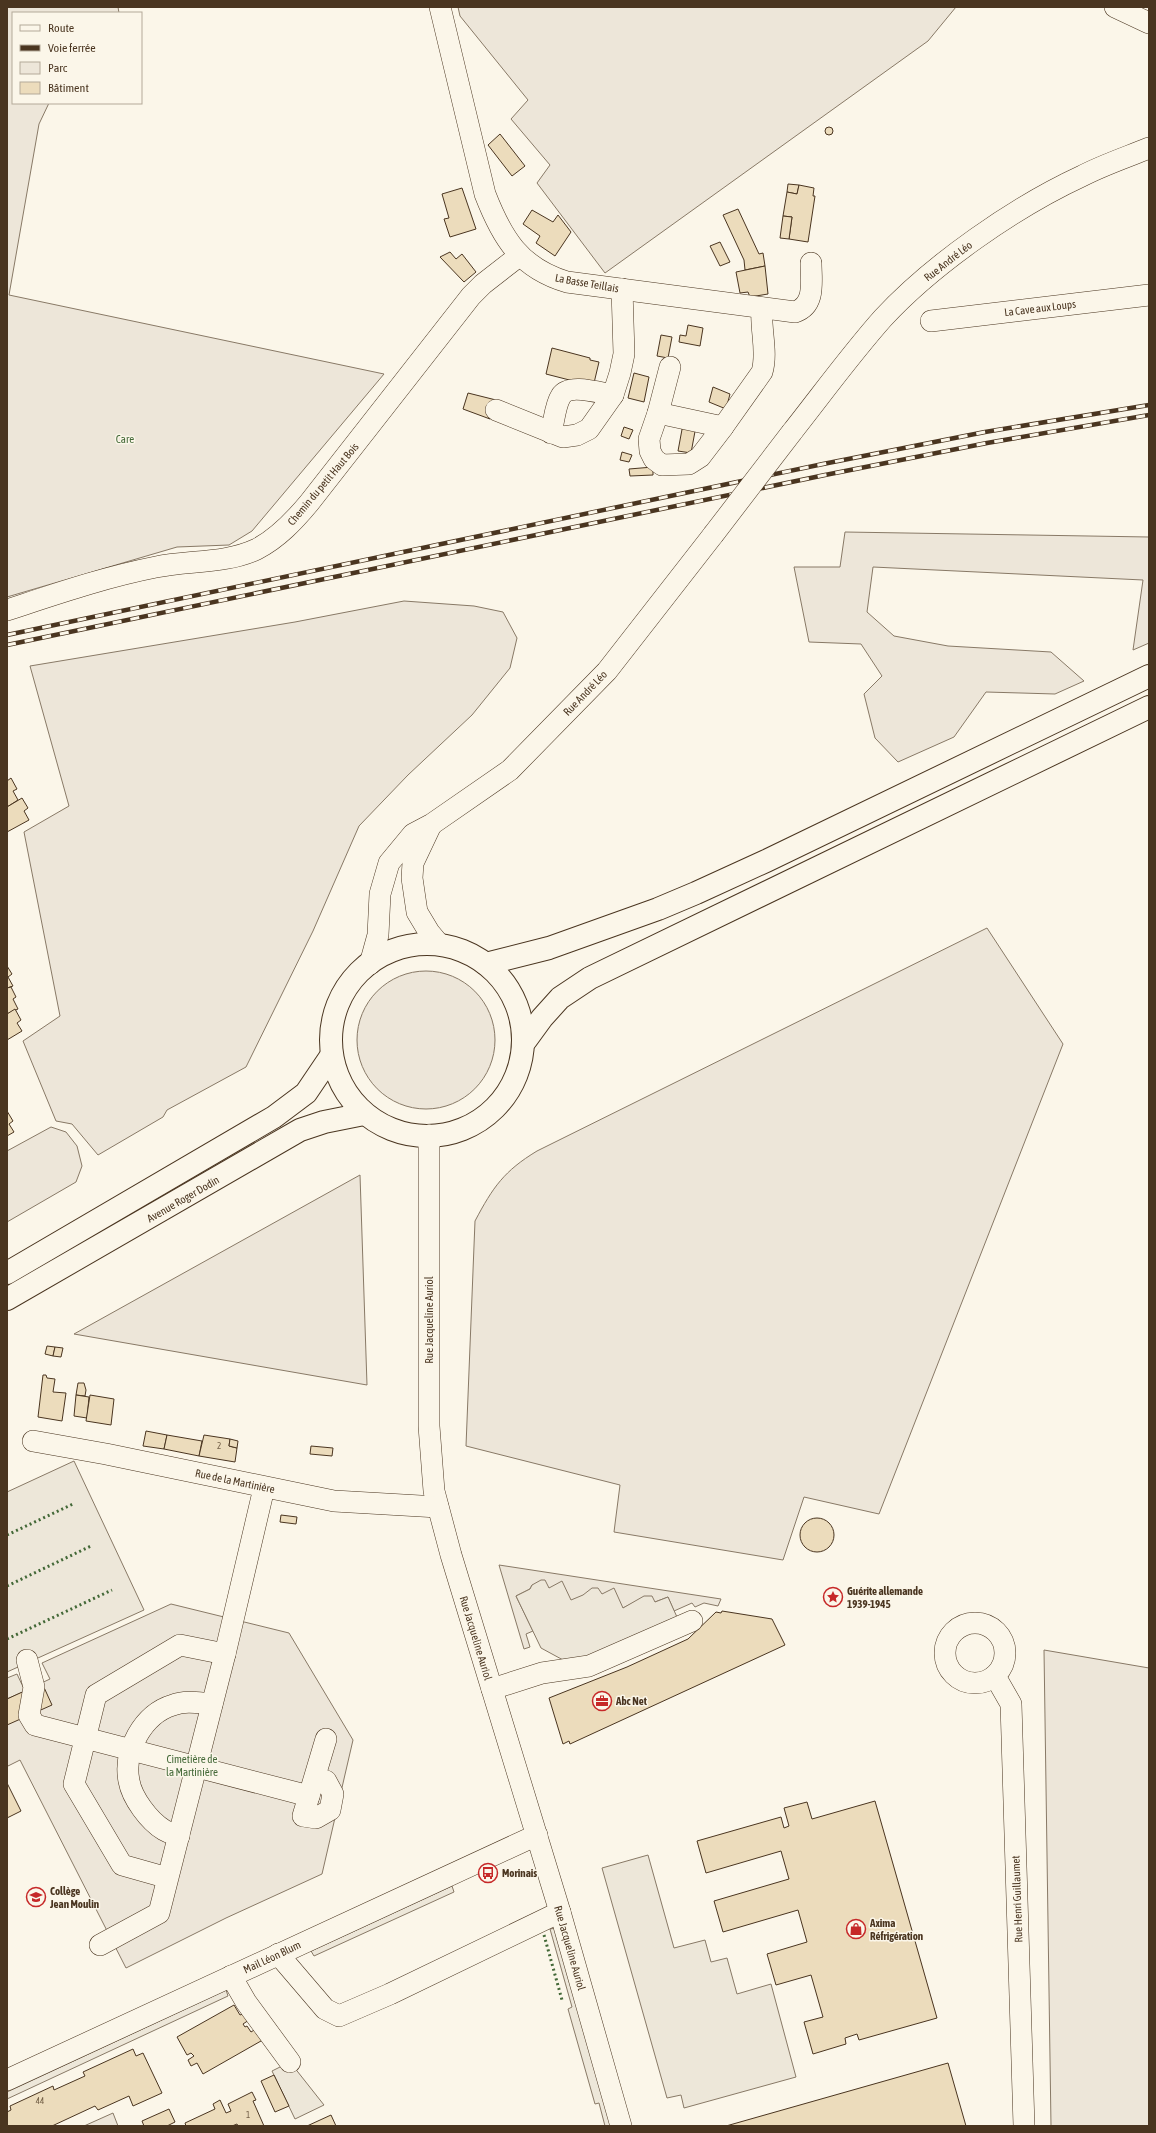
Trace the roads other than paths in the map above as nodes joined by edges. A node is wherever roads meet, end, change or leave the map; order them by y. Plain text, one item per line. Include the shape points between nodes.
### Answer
1 (440, 7) edge
2 (1115, 7) edge
3 (1149, 23) edge
4 (1149, 148) edge
5 (520, 256) junction
6 (811, 264) dead end
7 (622, 289) junction
8 (1149, 295) edge
9 (762, 308) junction
10 (931, 321) dead end
11 (670, 367) dead end
12 (613, 395) junction
13 (496, 410) dead end
14 (658, 413) junction
15 (723, 427) junction
16 (551, 432) junction
17 (7, 610) edge
18 (1149, 676) edge
19 (1149, 707) edge
20 (432, 824) junction
21 (439, 944) junction
22 (370, 964) junction
23 (486, 964) junction
24 (526, 1040) junction
25 (331, 1056) junction
26 (364, 1114) junction
27 (430, 1135) junction
28 (7, 1272) edge
29 (7, 1299) edge
30 (33, 1441) dead end
31 (264, 1488) junction
32 (438, 1507) junction
33 (692, 1621) dead end
34 (225, 1654) junction
35 (27, 1660) dead end
36 (995, 1676) dead end
37 (492, 1689) junction
38 (212, 1704) junction
39 (85, 1739) junction
40 (326, 1739) dead end
41 (131, 1751) junction
42 (196, 1768) junction
43 (537, 1835) junction
44 (179, 1836) junction
45 (168, 1878) junction
46 (560, 1912) junction
47 (100, 1945) dead end
48 (278, 1954) junction
49 (231, 1976) junction
50 (290, 2062) dead end
51 (7, 2080) edge
52 (621, 2126) edge
53 (1024, 2126) edge

1 - 5 street, La Basse Teillais via 485,194 502,233
2 - 3 street
4 - 20 street, Rue André Léo, bridge via 1081,176 1027,206 964,247 908,294 883,318 606,672 510,770
5 - 7 street, La Basse Teillais via 541,272 567,282
5 - 17 street, Chemin du petit Haut Bois via 471,296 309,503 269,542 245,554 133,572
6 - 9 street, La Basse Teillais via 811,292 806,306 795,312
7 - 9 street, La Basse Teillais
7 - 12 street via 624,354
8 - 10 street, La Cave aux Loups
9 - 15 street via 762,372
11 - 14 street
12 - 16 street via 588,428 577,436 563,437
12 - 16 street via 573,389 566,391 561,396
13 - 16 street
14 - 15 street
14 - 15 street via 648,439 654,459 662,465 689,464 700,457
18 - 23 main road via 696,893 549,948
19 - 24 main road via 590,978 560,998
20 - 21 street, Rue André Léo via 413,863 412,878 417,912
20 - 22 street, Rue André Léo via 413,834 389,863 380,894 378,935
21 - 22 main road via 413,945 394,950
21 - 23 main road via 473,956
22 - 25 main road via 353,976 334,1003 330,1031
23 - 24 main road via 514,999
24 - 27 main road via 523,1061 510,1091 488,1115 460,1129
25 - 26 main road via 342,1085
25 - 28 main road via 306,1093 274,1118
26 - 27 main road via 389,1129
26 - 29 main road, Avenue Roger Dodin via 300,1130
27 - 32 street, Rue Jacqueline Auriol via 429,1426 431,1466
30 - 31 street, Rue de la Martinière
31 - 32 street, Rue de la Martinière via 334,1501
31 - 34 street
32 - 37 street, Rue Jacqueline Auriol
33 - 37 street via 589,1666 542,1672
34 - 38 street
34 - 39 street via 180,1645 96,1695
35 - 39 street via 34,1686 29,1715 35,1726
36 - 53 street, Rue Henri Guillaumet via 1011,1704
37 - 43 street, Rue Jacqueline Auriol via 520,1787
38 - 41 street via 187,1702 172,1705 144,1725 135,1738
38 - 42 street
39 - 41 street
39 - 45 street via 74,1784 118,1859 122,1865
40 - 42 street via 312,1787
41 - 42 street
41 - 44 street via 129,1781 135,1797 164,1830
42 - 44 street
43 - 46 street, Rue Jacqueline Auriol
43 - 48 street, Mail Léon Blum
44 - 45 street
45 - 47 street via 159,1913
46 - 48 street via 339,2016 325,2010
46 - 52 street, Rue Jacqueline Auriol
48 - 49 street, Mail Léon Blum
49 - 50 street via 246,2002
49 - 51 street, Mail Léon Blum

